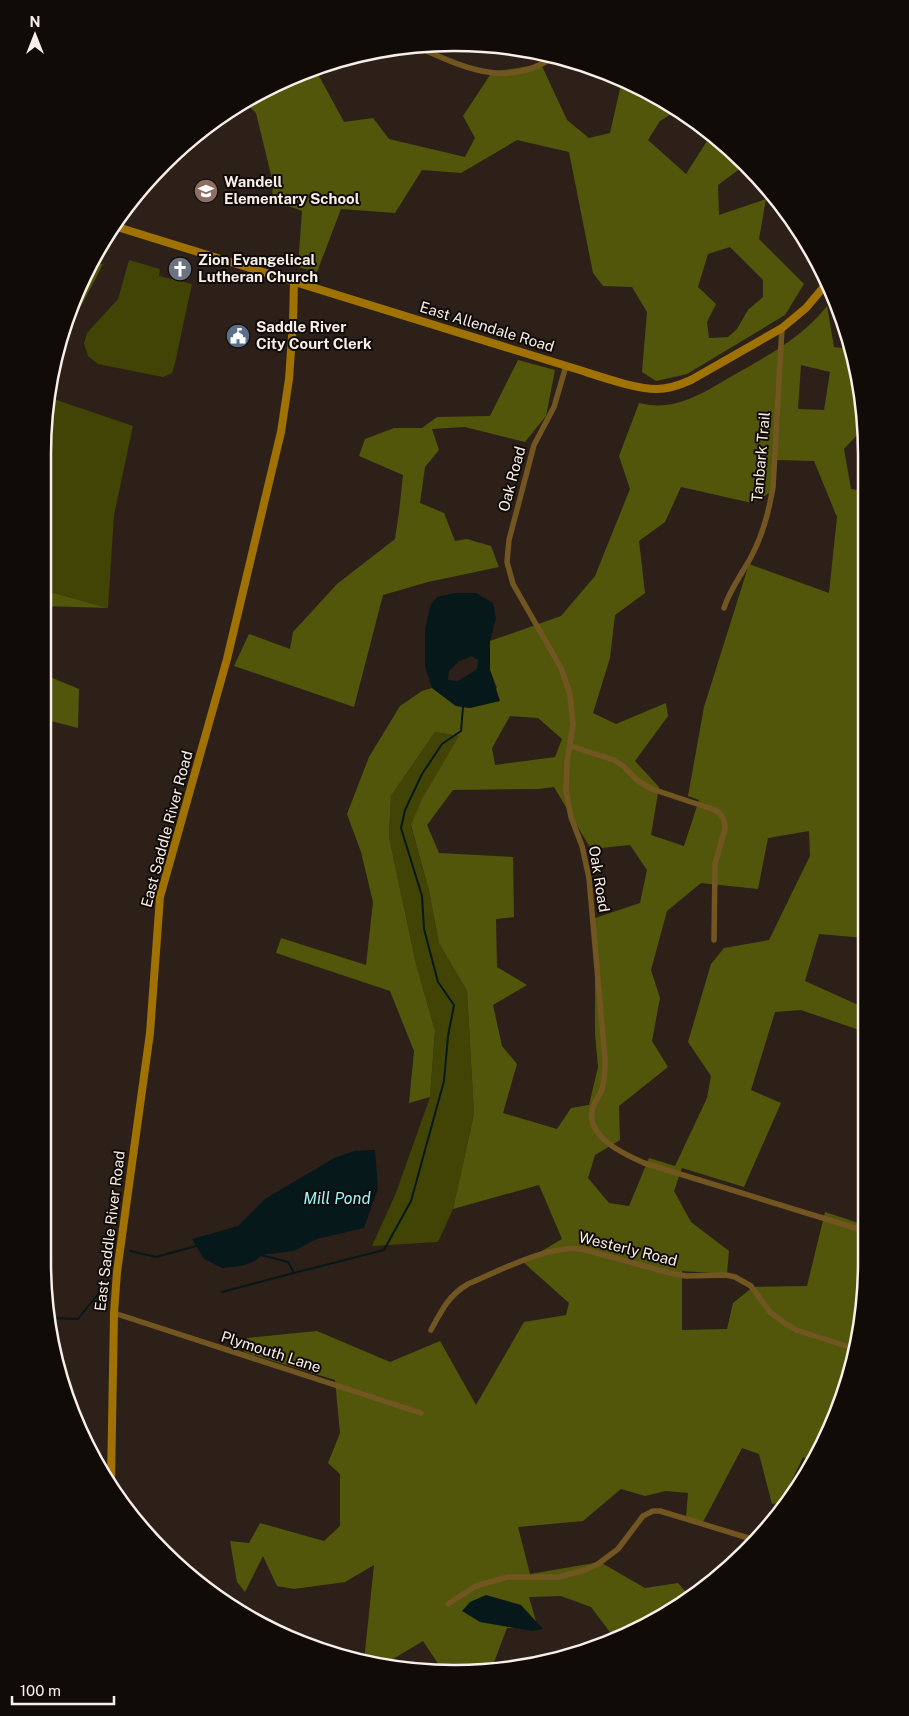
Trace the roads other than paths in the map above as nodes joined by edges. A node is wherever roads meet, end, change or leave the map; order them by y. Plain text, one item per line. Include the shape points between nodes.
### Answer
1 (429, 52) edge
2 (545, 62) edge
3 (121, 228) edge
4 (294, 281) junction
5 (822, 289) edge
6 (782, 328) junction
7 (566, 366) junction
8 (724, 608) dead end
9 (571, 746) junction
10 (714, 940) dead end
11 (858, 1229) edge
12 (114, 1313) junction
13 (431, 1330) dead end
14 (848, 1347) edge
15 (421, 1413) dead end
16 (111, 1473) edge
17 (748, 1538) edge
18 (448, 1604) dead end

1 - 2 street via 493,74 522,72
3 - 4 street, East Allendale Road
4 - 7 street, East Allendale Road
4 - 12 street, East Saddle River Road via 289,379 281,432 228,659 160,897 147,1065
5 - 6 street, East Allendale Road
6 - 7 street, East Allendale Road via 691,380 668,388 644,388
6 - 8 street, Tanbark Trail via 770,503 759,541 729,592
7 - 9 street, Oak Road via 554,407 534,445 508,540 507,562 518,594 567,681 573,710
9 - 10 street via 614,760 652,789 720,814 725,828 714,873
9 - 11 street, Oak Road via 566,791 589,878 605,1059 603,1086 592,1111 596,1131 610,1145 644,1163
12 - 15 street, Plymouth Lane
12 - 16 street, East Saddle River Road
13 - 14 street, Westerly Road via 446,1302 468,1284 546,1252 573,1248 670,1274 734,1277 751,1286 770,1312 786,1324
17 - 18 street via 653,1511 643,1516 608,1557 585,1570 560,1577 508,1577 476,1586

